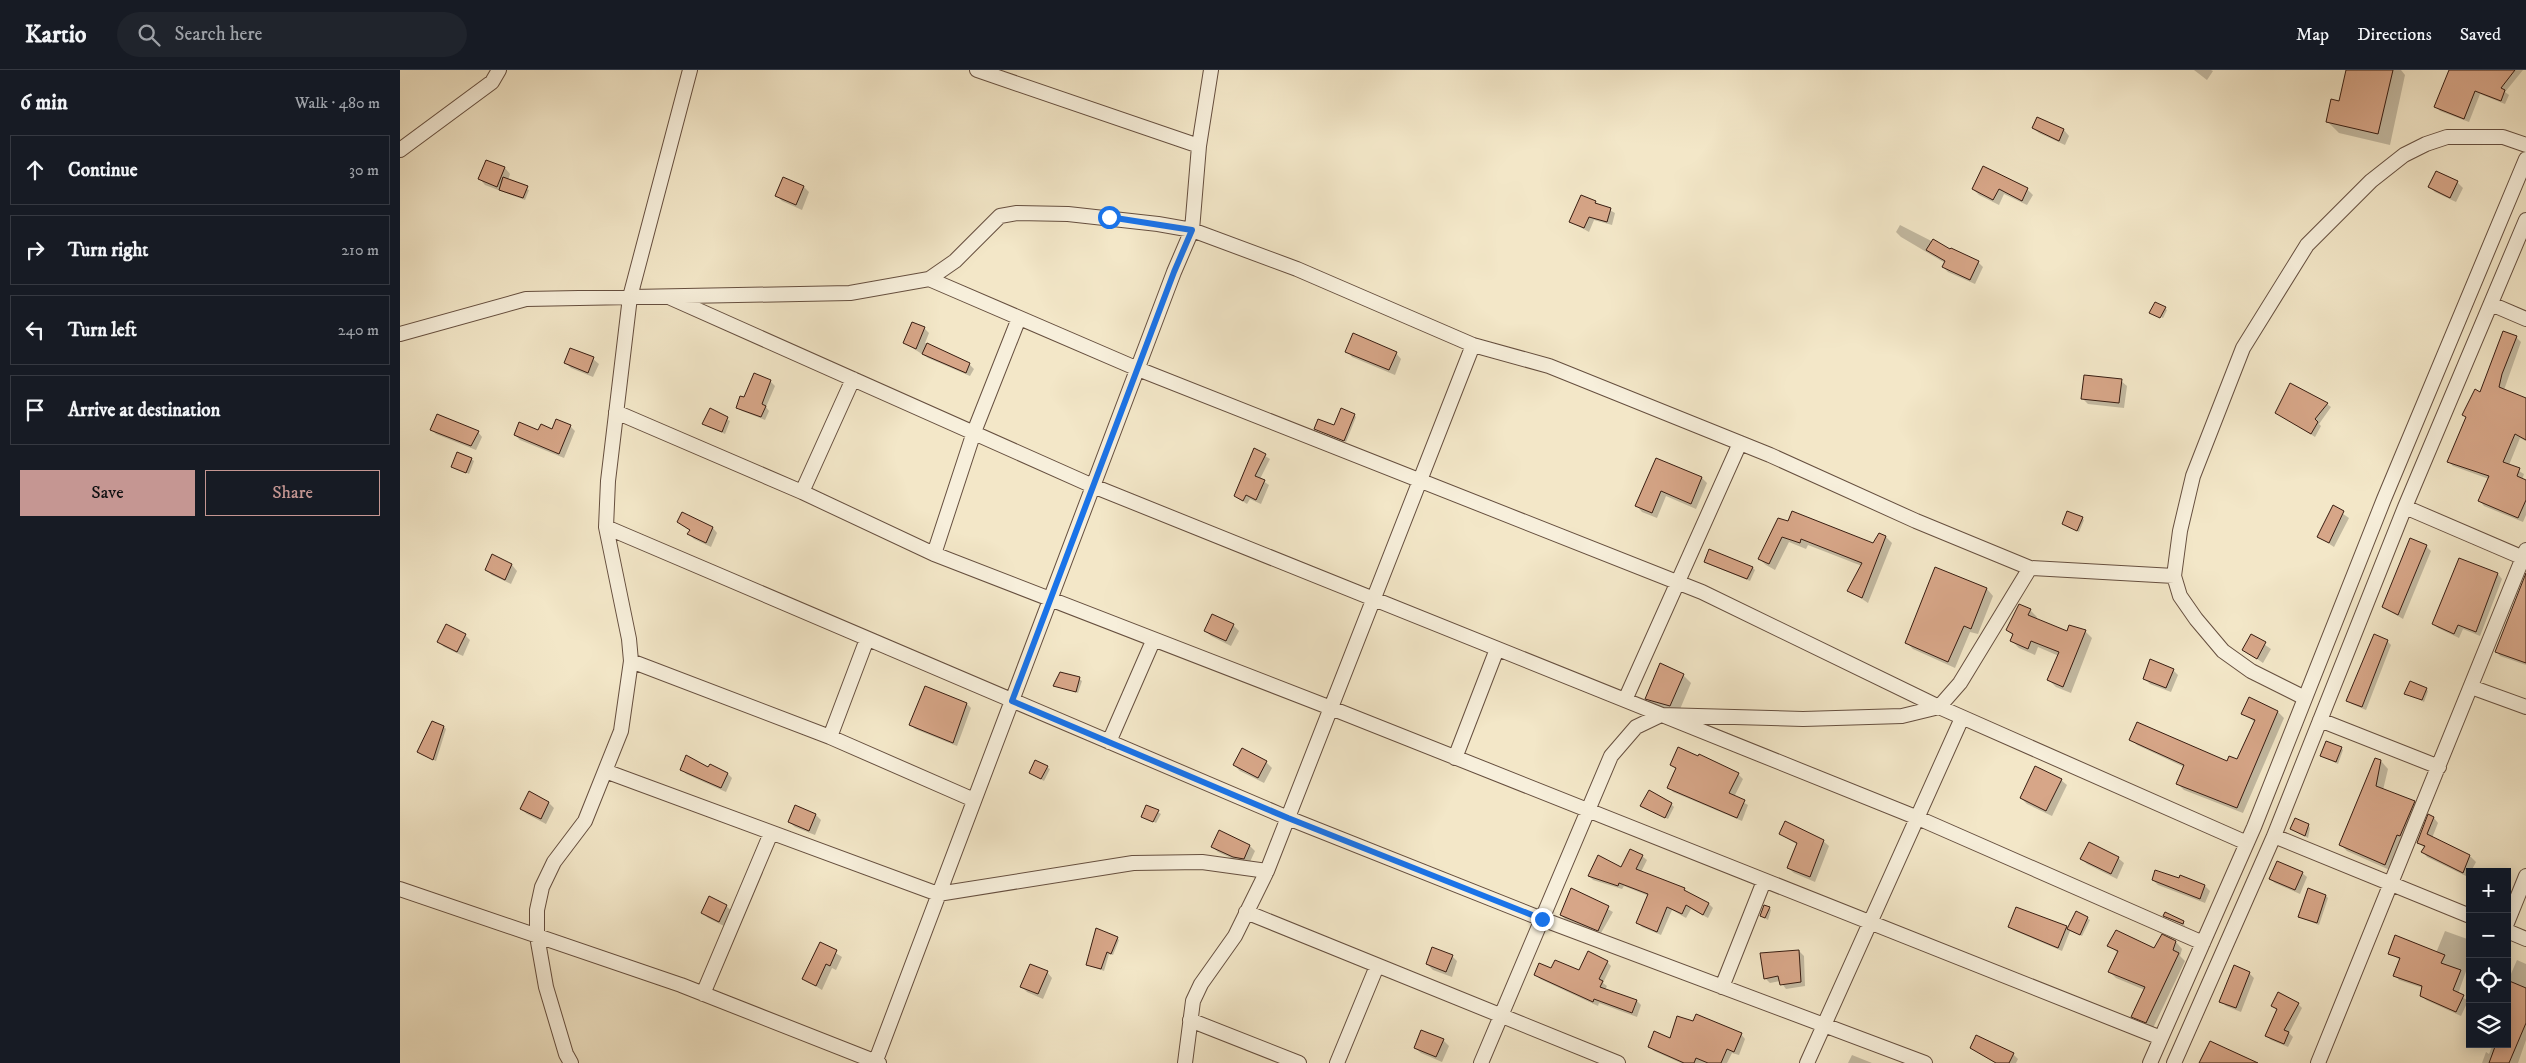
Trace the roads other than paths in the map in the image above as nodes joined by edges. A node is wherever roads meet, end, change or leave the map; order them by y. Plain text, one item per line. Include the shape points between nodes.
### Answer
1 (499, 70) edge
2 (690, 70) edge
3 (977, 70) edge
4 (1211, 70) edge
5 (2526, 145) edge
6 (1199, 146) junction
7 (400, 150) edge
8 (2526, 160) edge
9 (2526, 220) edge
10 (1192, 230) junction
11 (928, 279) junction
12 (667, 296) junction
13 (630, 297) junction
14 (2491, 304) junction
15 (1019, 318) junction
16 (2526, 319) edge
17 (400, 334) edge
18 (1473, 345) junction
19 (1138, 369) junction
20 (853, 379) junction
21 (616, 412) junction
22 (974, 432) junction
23 (1740, 443) junction
24 (1419, 480) junction
25 (1093, 486) junction
26 (802, 492) junction
27 (2405, 507) junction
28 (606, 526) junction
29 (934, 554) junction
30 (2525, 555) edge
31 (2030, 568) junction
32 (2174, 576) junction
33 (1678, 582) junction
34 (1052, 599) junction
35 (1373, 599) junction
36 (867, 639) junction
37 (1154, 641) junction
38 (1497, 649) junction
39 (631, 661) junction
40 (2471, 687) junction
41 (2305, 698) junction
42 (1624, 700) junction
43 (1012, 701) junction
44 (1939, 707) junction
45 (2526, 707) edge
46 (1331, 708) junction
47 (1661, 715) junction
48 (1962, 718) junction
49 (2320, 720) junction
50 (830, 737) junction
51 (1109, 742) junction
52 (1455, 758) junction
53 (2439, 766) junction
54 (605, 772) junction
55 (974, 800) junction
56 (1588, 811) junction
57 (1288, 818) junction
58 (1918, 818) junction
59 (771, 832) junction
60 (2274, 836) junction
61 (2247, 843) junction
62 (1267, 871) junction
63 (2526, 876) edge
64 (1764, 881) junction
65 (2392, 884) junction
66 (400, 889) edge
67 (938, 894) junction
68 (1246, 912) junction
69 (2511, 913) edge
70 (2466, 914) edge
71 (1542, 919) junction
72 (1871, 923) junction
73 (2511, 933) edge
74 (537, 936) junction
75 (2526, 939) edge
76 (2203, 943) junction
77 (1377, 966) junction
78 (1722, 987) junction
79 (703, 994) junction
80 (1501, 1017) junction
81 (1190, 1020) junction
82 (1823, 1024) junction
83 (2161, 1038) junction
84 (571, 1063) edge
85 (876, 1063) edge
86 (1185, 1063) edge
87 (1299, 1063) edge
88 (1336, 1063) edge
89 (1481, 1063) edge
90 (1618, 1063) edge
91 (1807, 1063) edge
92 (1925, 1063) edge
93 (2150, 1063) edge
94 (2174, 1063) edge
95 (2318, 1063) edge

1 - 7 street via 492,82
2 - 13 street
3 - 6 street
4 - 6 street
5 - 32 street via 2503,137 2478,136 2447,137 2426,144 2404,155 2371,181 2307,245 2243,348 2193,476 2180,531
6 - 10 street
8 - 41 street via 2384,499
9 - 14 street
10 - 11 street via 1085,215 1000,216 955,261
10 - 18 street via 1297,269
10 - 19 street
11 - 12 street via 850,293
11 - 15 street
12 - 13 street
12 - 20 street
13 - 17 street via 526,299
13 - 21 street
14 - 16 street
14 - 27 street
15 - 19 street
15 - 22 street
18 - 23 street via 1549,366
18 - 24 street
19 - 24 street
19 - 25 street
20 - 22 street
20 - 26 street
21 - 26 street
21 - 28 street
22 - 25 street
22 - 29 street
23 - 31 street
23 - 33 street
24 - 33 street
24 - 35 street
25 - 34 street
25 - 35 street
26 - 29 street
27 - 30 street
27 - 49 street
28 - 36 street
28 - 39 street
29 - 34 street
30 - 40 street
31 - 32 street
31 - 44 street via 1960,683
32 - 41 street via 2180,596 2224,651 2251,671
33 - 42 street
33 - 44 street
34 - 37 street
34 - 43 street
35 - 38 street
35 - 46 street
36 - 43 street
36 - 50 street
37 - 46 street
37 - 51 street
38 - 42 street
38 - 52 street
39 - 50 street
39 - 54 street via 622,731
40 - 45 street
40 - 53 street
41 - 61 street
42 - 47 street
43 - 51 street
43 - 55 street
44 - 47 street via 1902,716 1803,719
44 - 48 street
46 - 52 street
46 - 57 street
47 - 56 street via 1636,727 1611,756
47 - 58 street
48 - 58 street
48 - 61 street
49 - 53 street
49 - 60 street
50 - 55 street
51 - 57 street
52 - 56 street
53 - 65 street
54 - 59 street
54 - 74 street via 586,820 554,862 542,887 537,910
55 - 67 street
56 - 64 street
56 - 71 street
57 - 62 street
57 - 71 street
58 - 72 street
58 - 76 street
59 - 67 street
59 - 79 street
60 - 65 street
60 - 94 street
61 - 76 street
62 - 67 street via 1202,862 1133,863
62 - 68 street
63 - 69 street
64 - 72 street
64 - 78 street
65 - 70 street
65 - 95 street
66 - 74 street
67 - 85 street
68 - 77 street
68 - 81 street via 1235,936 1201,984 1193,1001
71 - 78 street
71 - 80 street
72 - 82 street
72 - 83 street
73 - 75 street
74 - 79 street
74 - 84 street via 546,988
76 - 83 street
77 - 80 street
77 - 88 street
78 - 82 street
79 - 85 street
80 - 89 street
80 - 90 street
81 - 86 street
81 - 87 street
82 - 91 street
82 - 92 street
83 - 93 street

